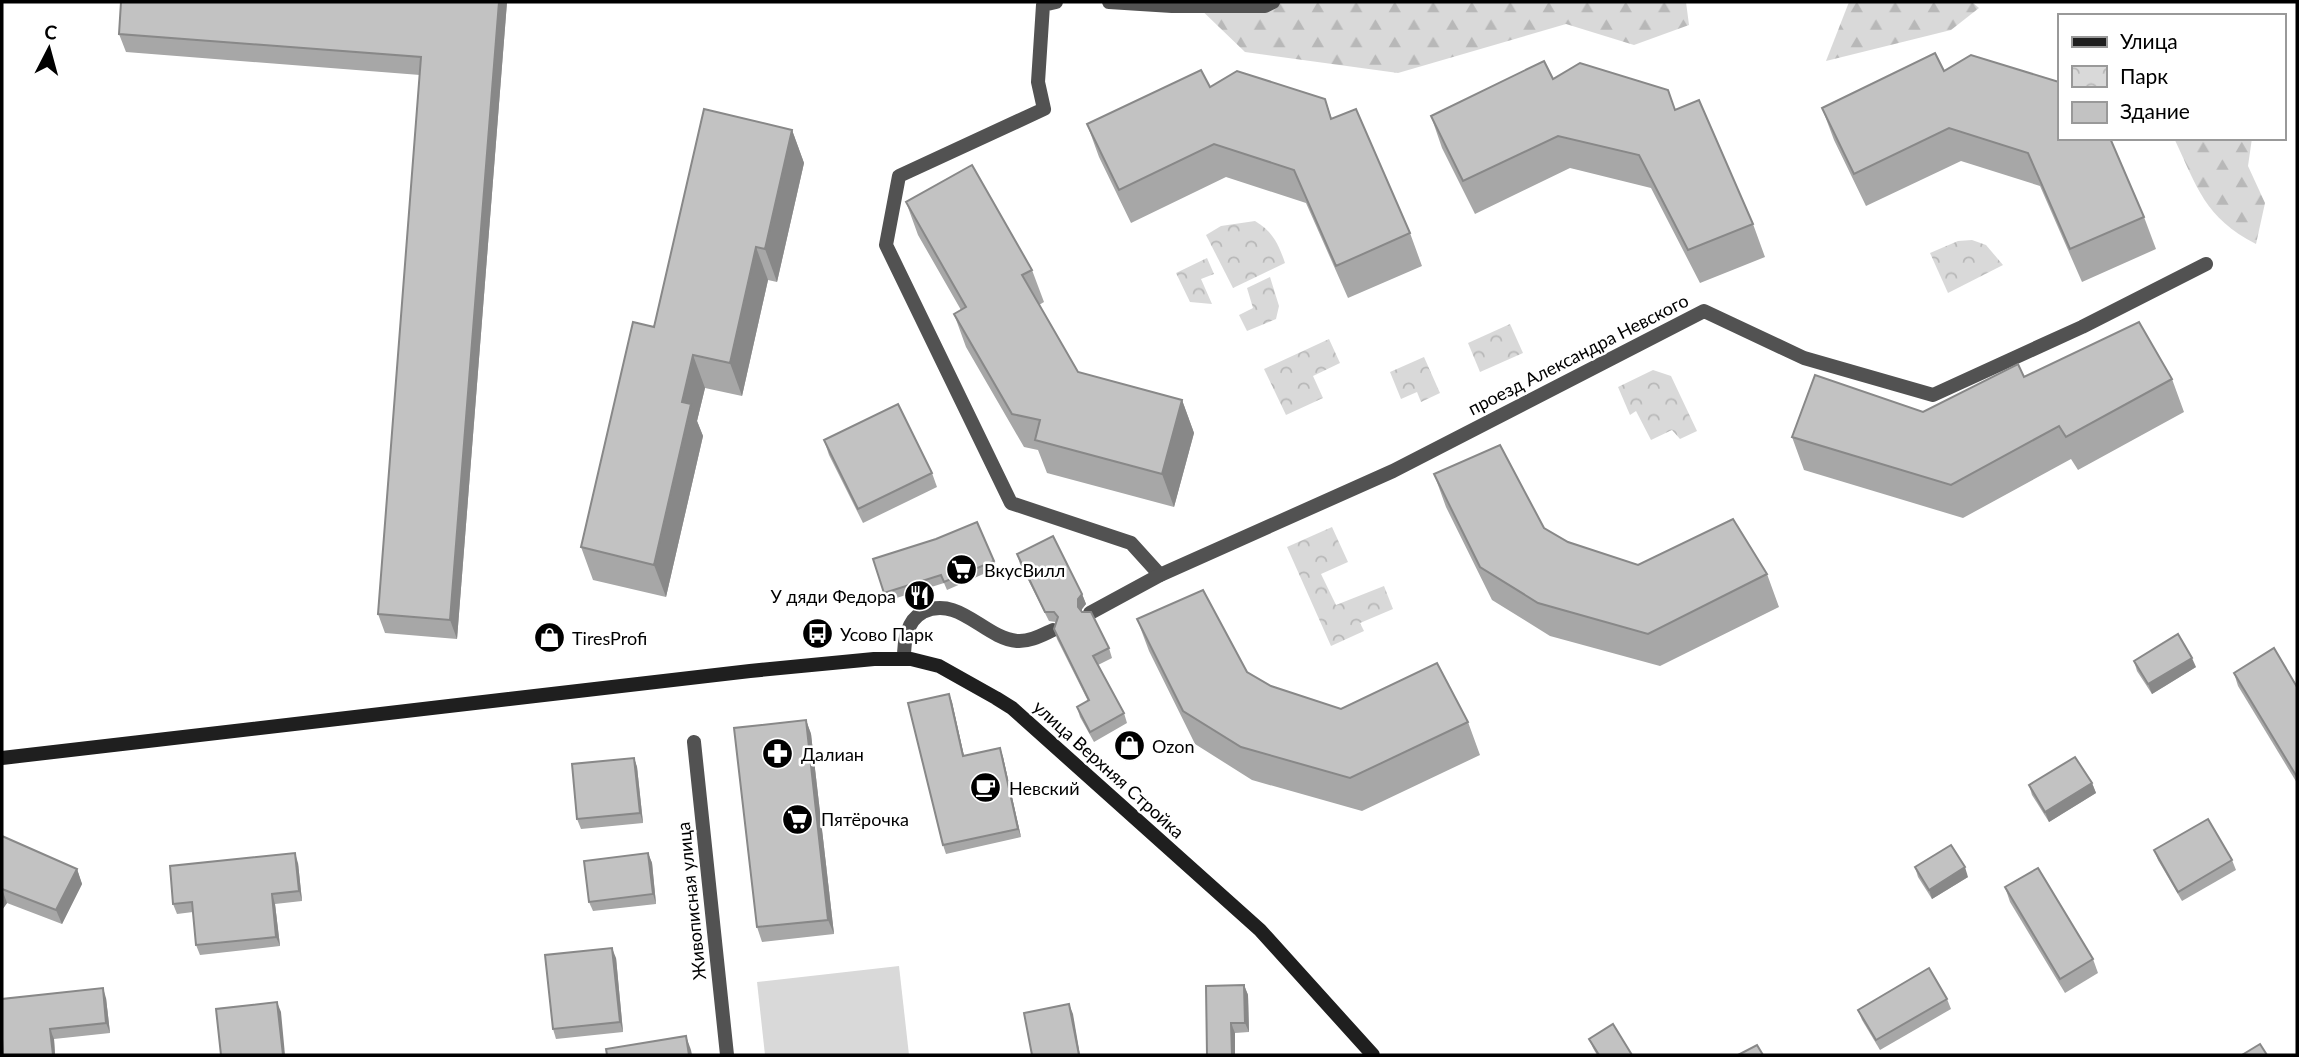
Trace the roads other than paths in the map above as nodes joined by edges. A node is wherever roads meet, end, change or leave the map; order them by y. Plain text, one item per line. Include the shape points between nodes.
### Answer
1 (1056, 2) edge
2 (1109, 2) edge
3 (1273, 2) edge
4 (2206, 264) dead end
5 (1160, 575) junction
6 (1090, 613) edge
7 (1053, 630) edge
8 (904, 659) junction
9 (694, 742) dead end
10 (2, 758) edge
11 (727, 1055) edge
12 (1373, 1055) edge

1 - 5 street via 1043,5 1038,82 1044,109 899,176 886,245 1011,503 1131,543
2 - 3 street via 1172,6 1265,6
4 - 5 street, проезд Александра Невского via 1933,395 1804,358 1704,312 1393,471
5 - 6 street, проезд Александра Невского
7 - 8 street via 1018,641 963,614 930,609 917,616 909,628
8 - 10 street, улица Верхняя Стройка via 750,671
8 - 12 street, улица Верхняя Стройка via 939,666 1012,708 1260,930
9 - 11 street, Живописная улица

